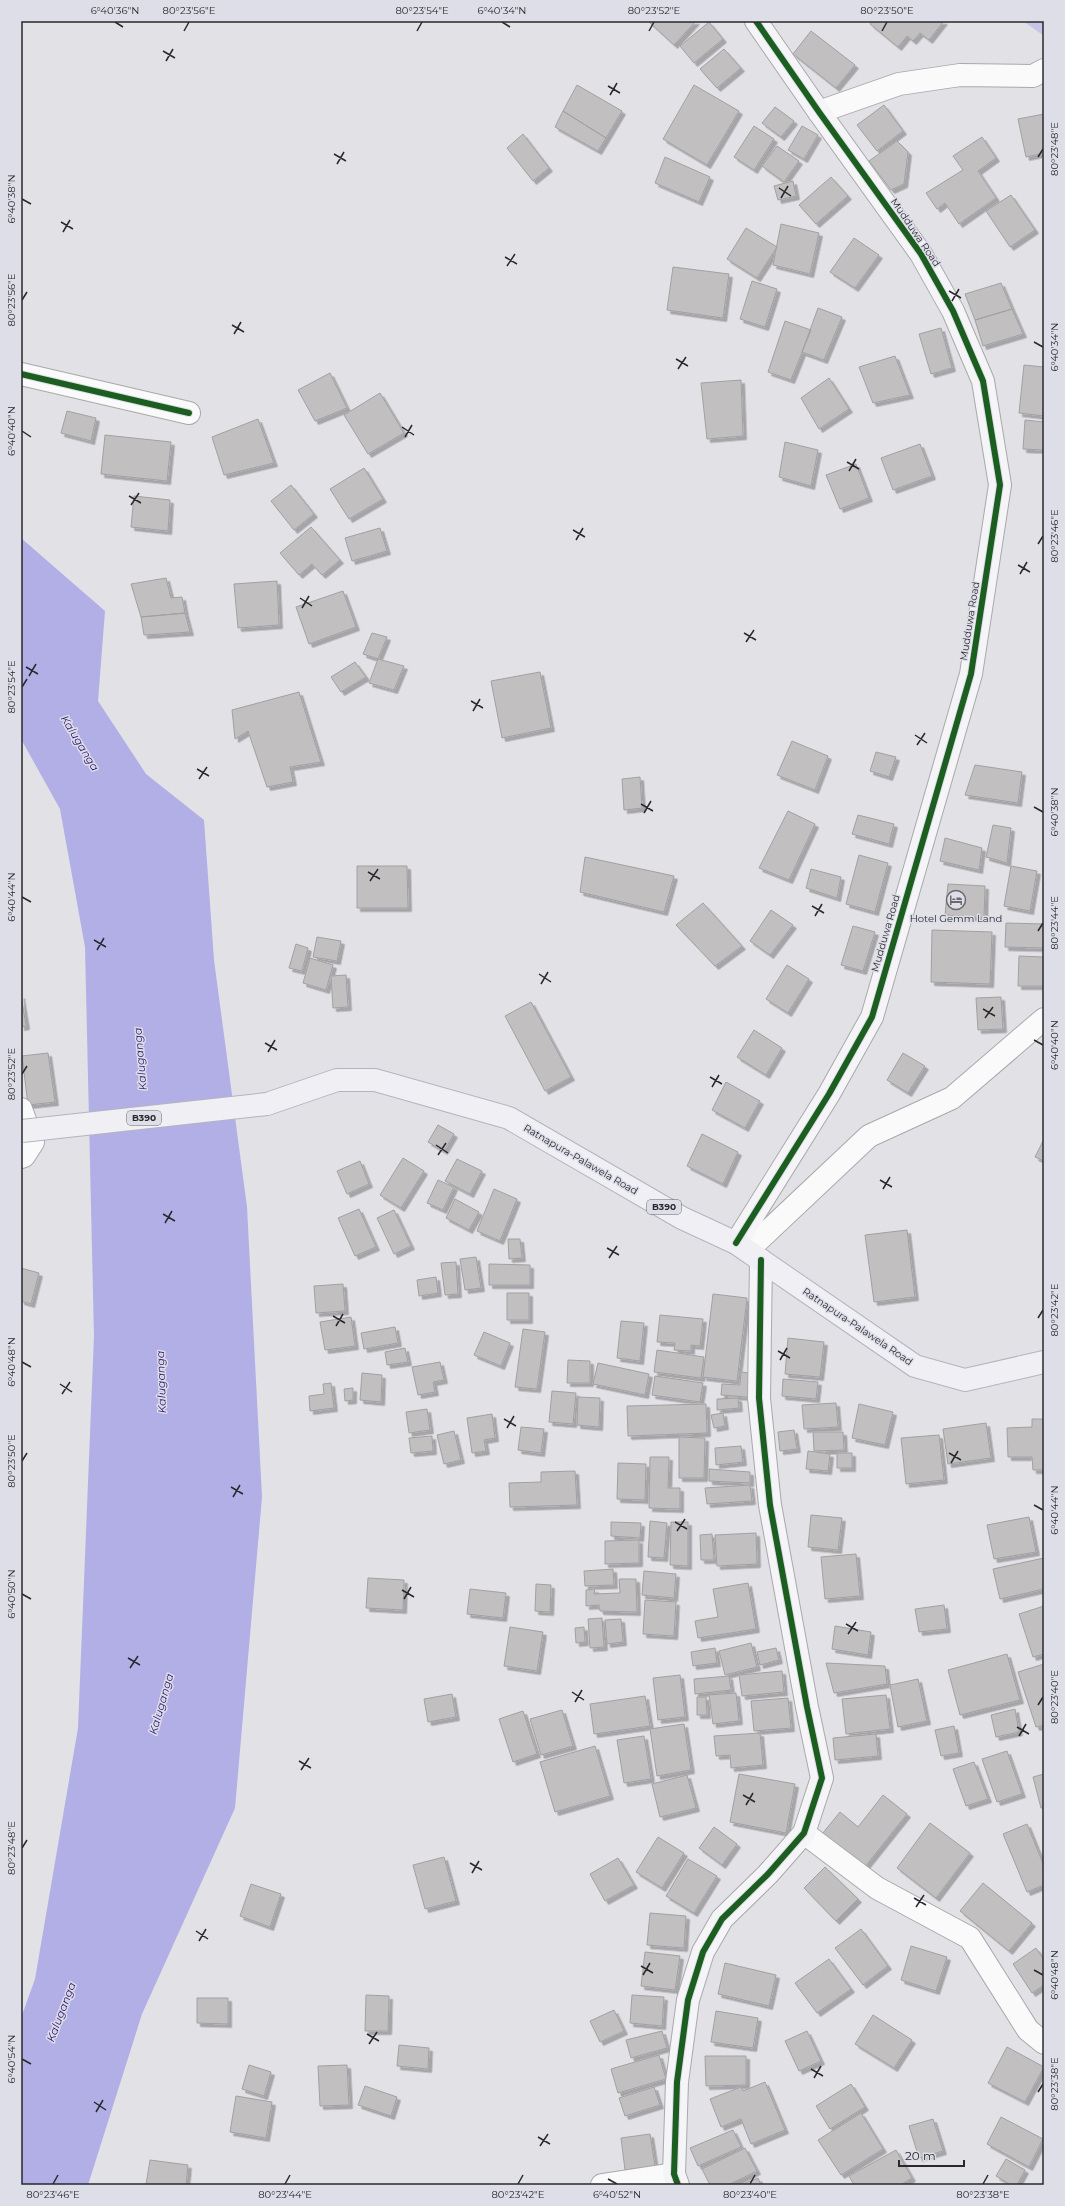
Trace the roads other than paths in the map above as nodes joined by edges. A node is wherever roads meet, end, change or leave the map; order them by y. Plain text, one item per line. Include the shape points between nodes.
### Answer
1 (756, 21) edge
2 (1044, 70) edge
3 (819, 112) junction
4 (21, 374) edge
5 (189, 414) dead end
6 (1044, 1019) edge
7 (21, 1109) edge
8 (21, 1131) edge
9 (21, 1157) edge
10 (748, 1251) junction
11 (1044, 1362) edge
12 (804, 1833) junction
13 (1044, 2043) edge
14 (676, 2179) edge
15 (602, 2185) edge

1 - 3 street, Mudduwa Road
2 - 3 street via 1032,76 960,75 899,84
3 - 10 street, Mudduwa Road via 921,254 953,311 983,381 1000,485 971,674 872,1017
4 - 5 street
6 - 10 street via 952,1098 869,1136
7 - 9 street via 33,1142
8 - 10 main road, Ratnapura-Palawela Road / B390, bridge via 267,1104 337,1080 375,1080 509,1118 682,1218
10 - 11 main road, Ratnapura-Palawela Road / B390 via 915,1366 964,1380
10 - 12 street via 770,1505 822,1778
12 - 13 street via 877,1888 970,1938 1028,2030
12 - 14 street via 768,1874 722,1919 703,1952 687,2007 678,2082
14 - 15 street

